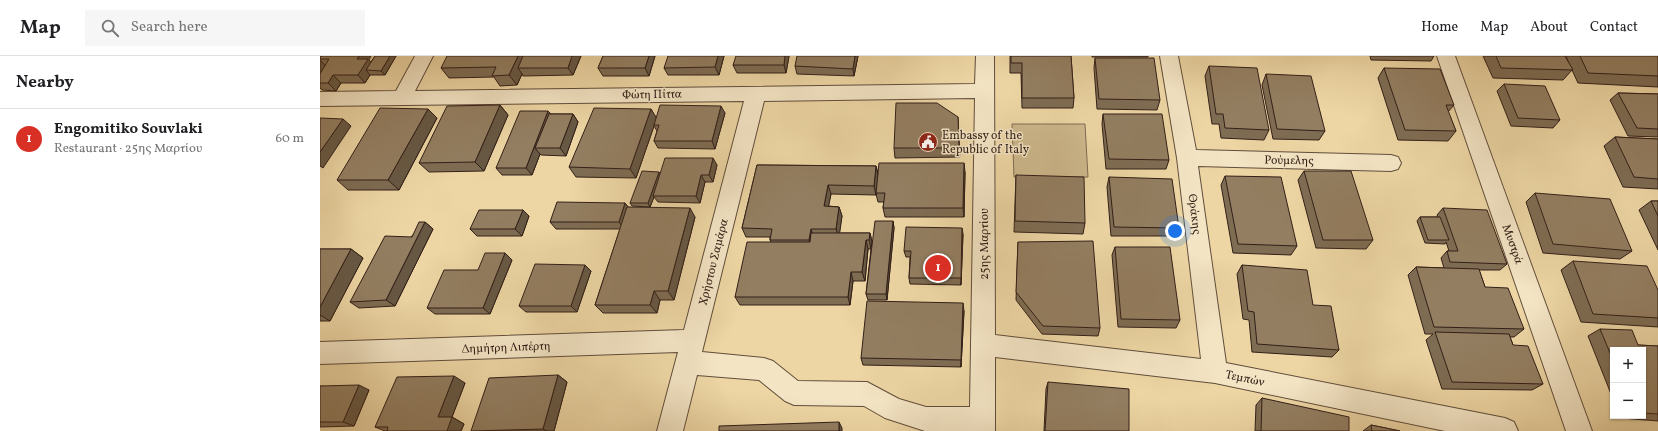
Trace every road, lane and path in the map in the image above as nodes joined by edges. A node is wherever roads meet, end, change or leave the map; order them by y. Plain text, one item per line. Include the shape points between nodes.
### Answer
1 (424, 56) edge
2 (985, 56) edge
3 (1169, 56) edge
4 (1446, 56) edge
5 (985, 91) junction
6 (756, 93) junction
7 (402, 97) junction
8 (320, 99) edge
9 (1187, 158) junction
10 (1391, 163) dead end
11 (983, 345) junction
12 (690, 352) junction
13 (320, 353) edge
14 (1215, 372) junction
15 (982, 425) edge
16 (670, 431) edge
17 (1504, 431) edge
18 (1579, 431) edge

1 - 7 street
2 - 5 street, 25ης Μαρτίου
3 - 9 street, Θράκης
4 - 18 street, Μυστρά
5 - 6 street, Φώτη Πίττα
5 - 11 street, 25ης Μαρτίου
6 - 7 street, Φώτη Πίττα
6 - 12 street, Χρήστου Σαμάρα
7 - 8 street, Φώτη Πίττα
9 - 10 street, Ρούμελης
9 - 14 street, Θράκης
11 - 14 street, Τεμπών
11 - 15 street, 25ης Μαρτίου
12 - 13 street, Δημήτρη Λιπέρτη
12 - 15 street, Δημήτρη Λιπέρτη via 764,369 794,392 867,394 894,409 926,419
12 - 16 street, Χρήστου Σαμάρα
14 - 17 street, Τεμπών

